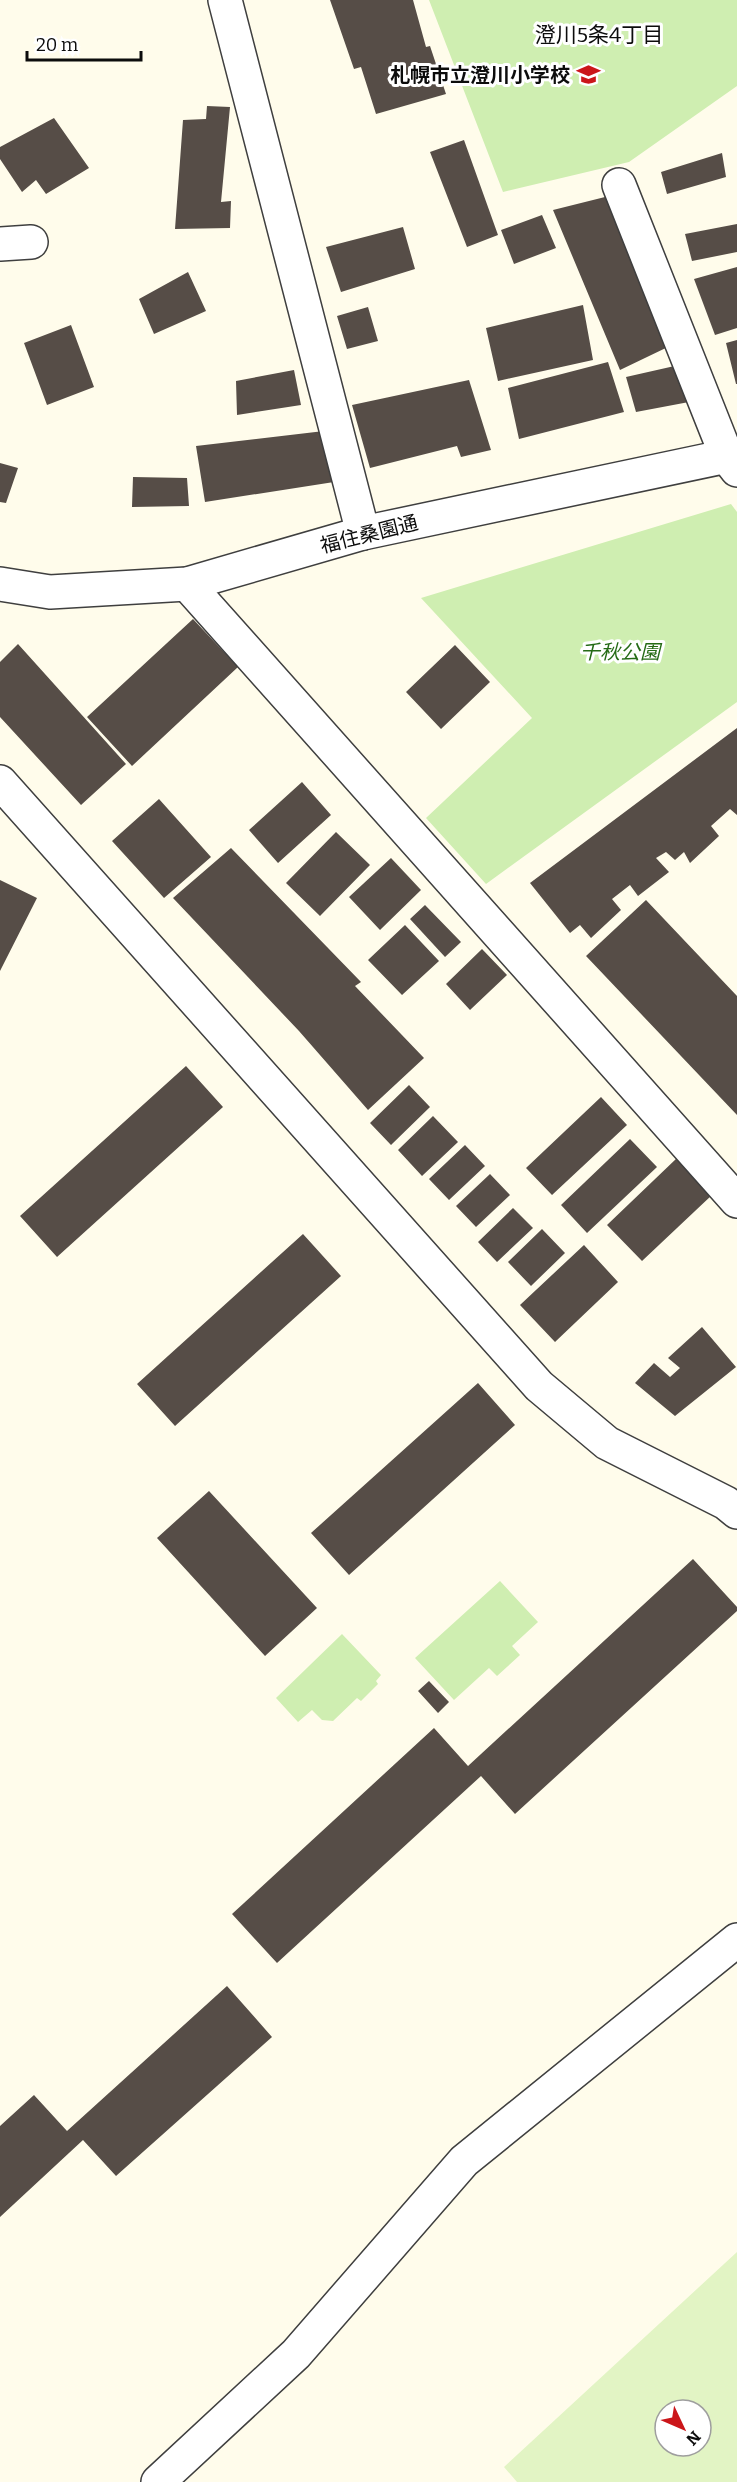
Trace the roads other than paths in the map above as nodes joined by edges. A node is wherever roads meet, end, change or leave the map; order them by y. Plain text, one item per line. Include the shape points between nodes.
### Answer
1 (225, 0) edge
2 (619, 185) dead end
3 (734, 460) edge
4 (363, 533) junction
5 (0, 584) edge
6 (187, 584) junction
7 (0, 783) edge
8 (737, 1201) edge
9 (737, 1512) edge
10 (737, 1940) edge
11 (158, 2482) edge

1 - 4 street
2 - 3 street
3 - 4 street, 福住桑園通
4 - 6 street, 福住桑園通
5 - 6 street, 福住桑園通 via 50,592
6 - 8 street
7 - 9 street via 539,1386 607,1443
10 - 11 street via 464,2161 296,2354

